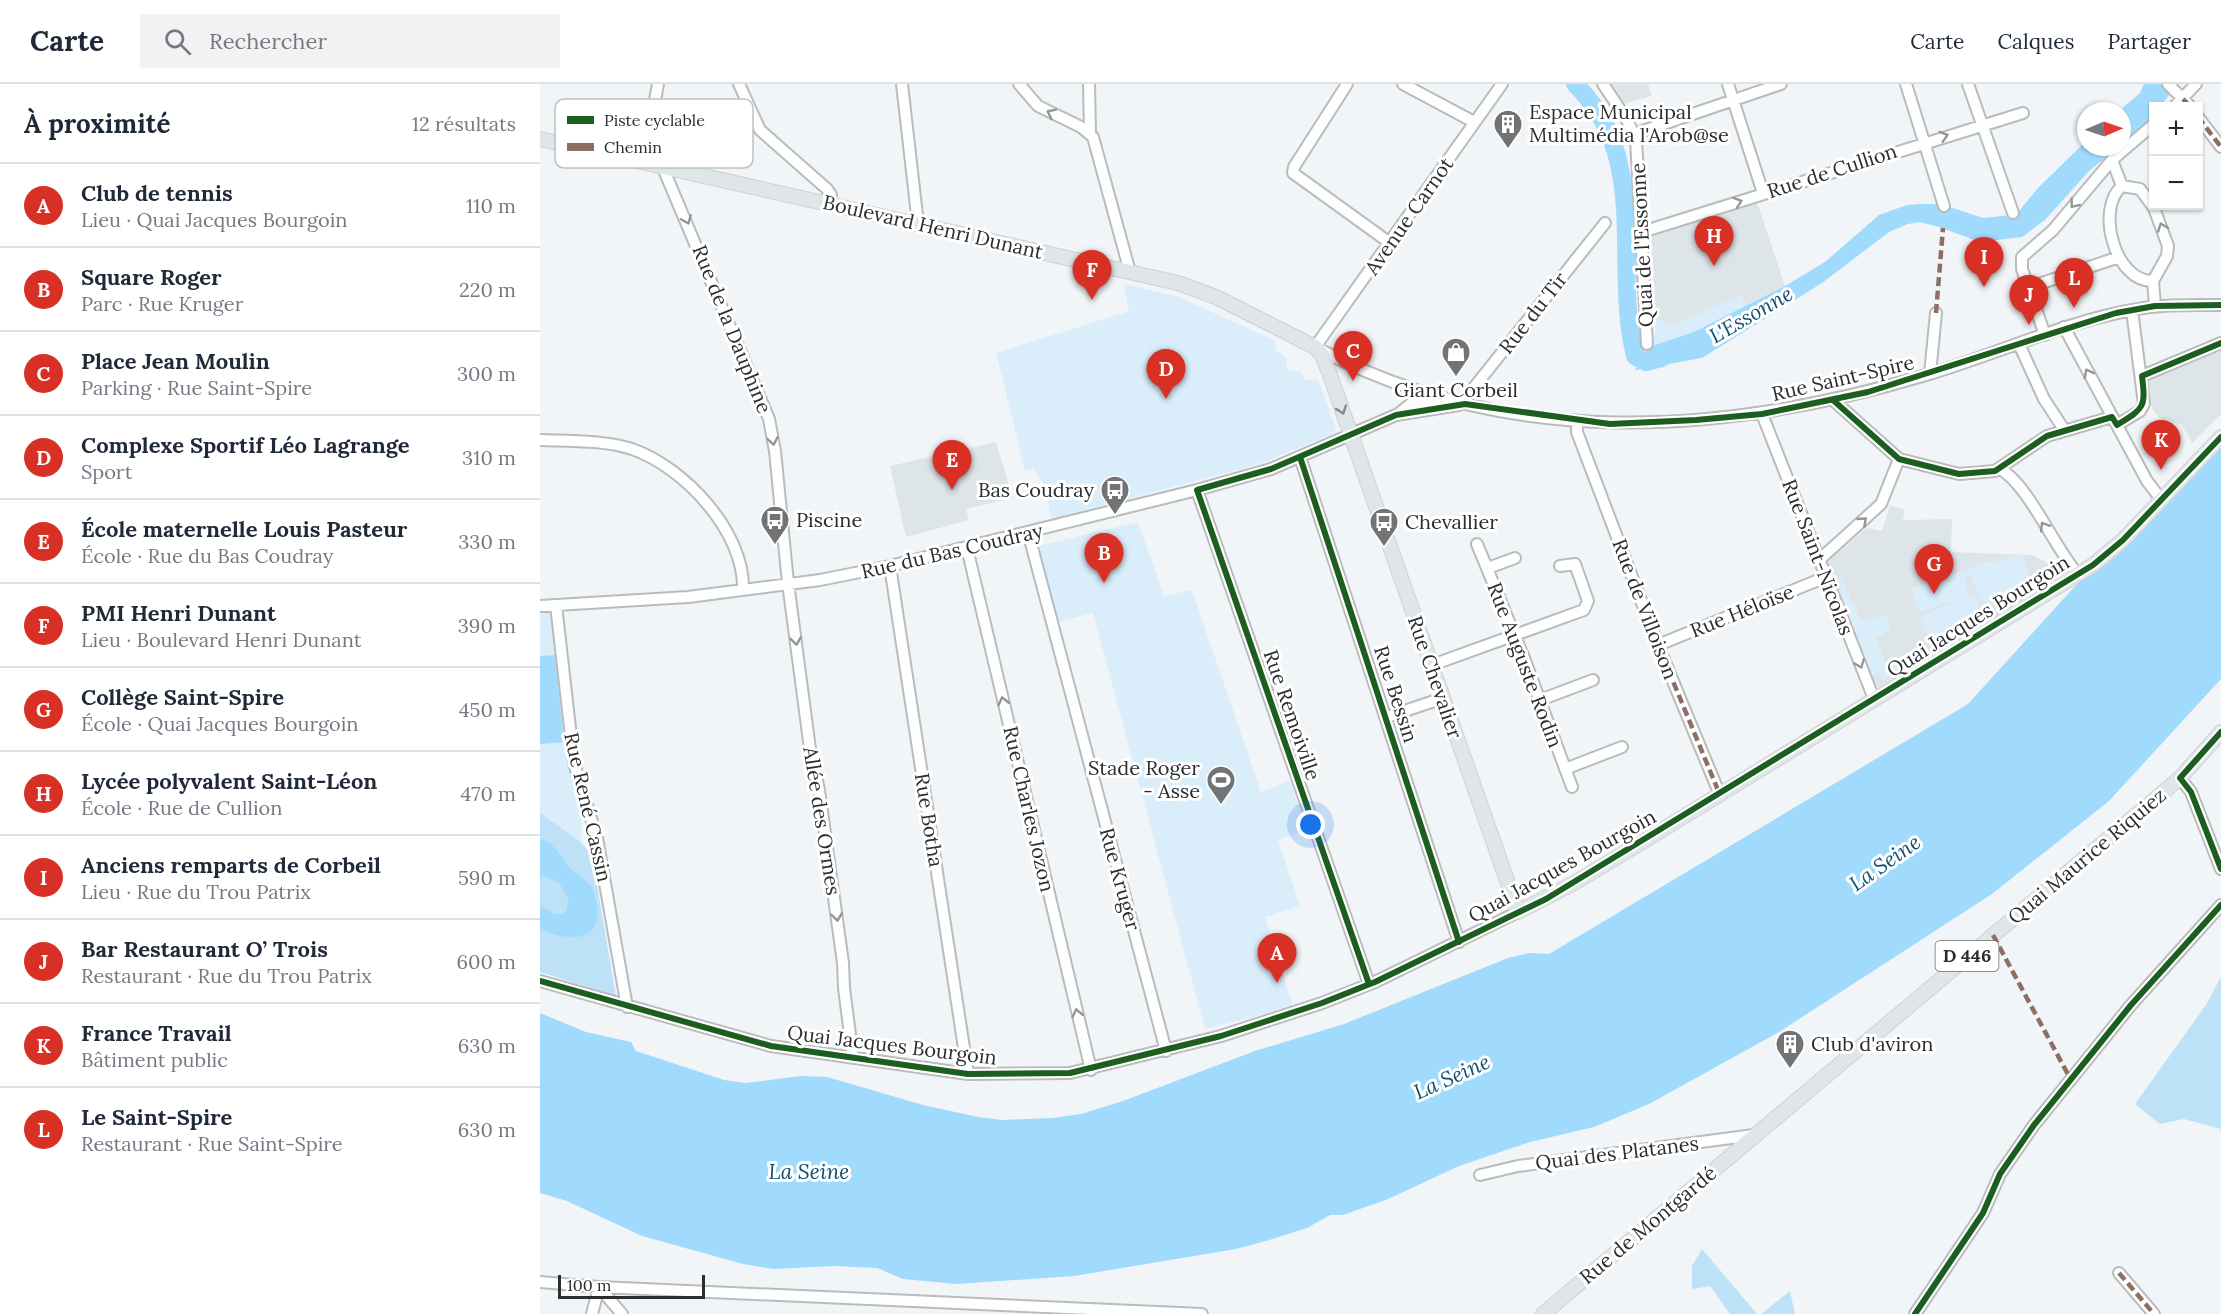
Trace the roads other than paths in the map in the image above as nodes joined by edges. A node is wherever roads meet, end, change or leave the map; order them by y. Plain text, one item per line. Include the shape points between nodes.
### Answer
1 (658, 84) edge
2 (739, 84) edge
3 (902, 84) edge
4 (1019, 84) edge
5 (1089, 84) edge
6 (1347, 84) edge
7 (1403, 84) edge
8 (1502, 84) edge
9 (1603, 84) edge
10 (1728, 84) edge
11 (1781, 84) edge
12 (1906, 84) edge
13 (1968, 84) edge
14 (2168, 84) edge
15 (2196, 84) edge
16 (654, 99) edge
17 (746, 99) edge
18 (1732, 99) junction
19 (2182, 102) edge
20 (2184, 102) edge
21 (2023, 113) dead end
22 (753, 115) edge
23 (1474, 122) junction
24 (2203, 122) edge
25 (1982, 126) junction
26 (2149, 128) edge
27 (1090, 133) junction
28 (1634, 134) junction
29 (540, 139) edge
30 (555, 142) edge
31 (1924, 142) junction
32 (2221, 147) edge
33 (2112, 160) junction
34 (664, 168) edge
35 (668, 168) edge
36 (2122, 186) junction
37 (1763, 194) junction
38 (830, 204) junction
39 (1944, 206) dead end
40 (2013, 213) dead end
41 (915, 223) junction
42 (1605, 223) dead end
43 (1642, 232) junction
44 (1390, 243) junction
45 (2119, 257) junction
46 (1130, 272) junction
47 (2153, 281) junction
48 (2030, 287) junction
49 (2221, 304) edge
50 (2155, 306) junction
51 (2132, 310) junction
52 (1936, 313) dead end
53 (2064, 328) junction
54 (2045, 335) junction
55 (2221, 343) edge
56 (1647, 344) dead end
57 (2019, 344) junction
58 (1315, 347) junction
59 (1342, 361) junction
60 (1326, 365) junction
61 (1930, 374) junction
62 (2142, 376) junction
63 (1400, 387) junction
64 (1443, 399) junction
65 (1833, 400) junction
66 (1412, 403) junction
67 (1465, 404) junction
68 (1762, 414) junction
69 (1396, 416) junction
70 (1577, 421) junction
71 (2115, 421) junction
72 (2221, 427) edge
73 (2066, 431) junction
74 (2221, 437) edge
75 (1352, 438) junction
76 (540, 440) edge
77 (1300, 456) junction
78 (1899, 459) junction
79 (2000, 469) junction
80 (1197, 490) junction
81 (2157, 494) junction
82 (1028, 532) junction
83 (1477, 544) dead end
84 (967, 548) junction
85 (1515, 558) dead end
86 (1819, 560) junction
87 (890, 566) junction
88 (1560, 566) dead end
89 (1488, 568) junction
90 (2078, 573) junction
91 (1826, 577) junction
92 (788, 583) junction
93 (743, 590) junction
94 (556, 605) junction
95 (540, 606) edge
96 (1516, 636) junction
97 (1658, 645) junction
98 (1432, 666) junction
99 (1593, 680) dead end
100 (1443, 698) junction
101 (1874, 699) junction
102 (1540, 700) junction
103 (1387, 717) junction
104 (2221, 732) edge
105 (1622, 747) dead end
106 (1565, 769) junction
107 (2180, 778) junction
108 (1572, 787) dead end
109 (1720, 795) junction
110 (2221, 868) edge
111 (2221, 905) edge
112 (1518, 912) junction
113 (1459, 942) junction
114 (540, 981) edge
115 (1369, 984) junction
116 (627, 1007) junction
117 (1166, 1051) junction
118 (853, 1058) junction
119 (1091, 1070) junction
120 (968, 1074) junction
121 (1754, 1135) junction
122 (1480, 1175) dead end
123 (2119, 1273) dead end
124 (540, 1282) edge
125 (599, 1287) junction
126 (592, 1314) edge
127 (622, 1314) edge
128 (1202, 1314) edge
129 (1543, 1314) edge
130 (1915, 1314) edge
131 (2154, 1314) edge

1 - 16 street, Rue de la Dauphine
2 - 17 street
3 - 41 street
27 -> 4 street via 1038,106
5 - 27 street
6 - 44 street via 1293,173
7 - 23 street
8 - 23 street, Avenue Carnot
9 - 28 street, Quai de l'Essonne
10 - 18 street
11 - 18 street
12 - 31 street
13 - 25 street
14 - 19 street
15 - 20 street
18 - 28 street
18 - 37 street
21 - 25 street, Rue de Cullion
22 - 38 street via 760,130 827,189
23 - 44 street, Avenue Carnot
24 - 32 street
31 -> 25 street, Rue de Cullion
25 - 40 street
26 - 33 street
27 - 46 street
28 - 43 street, Quai de l'Essonne
29 - 30 main road, Boulevard Henri Dunant
31 - 37 street, Rue de Cullion
31 - 39 street
33 - 36 street
33 -> 48 street via 2053,230 2027,251 2021,264
34 -> 92 street, Rue de la Dauphine via 769,419
35 - 38 main road, Boulevard Henri Dunant
36 - 45 street via 2113,197 2110,211
47 -> 36 street via 2167,256 2164,231 2140,189
43 -> 37 street, Rue de Cullion
38 - 41 main road, Boulevard Henri Dunant
41 - 46 main road, Boulevard Henri Dunant
42 - 67 street, Rue du Tir via 1468,395
43 - 56 street, Quai de l'Essonne
44 - 58 street, Avenue Carnot
45 - 47 street via 2133,274
45 - 48 street
46 - 58 main road, Boulevard Henri Dunant via 1198,290
47 - 50 street
48 - 54 street
49 - 50 street, Rue Saint-Spire
50 - 51 street, Rue Saint-Spire
51 - 53 street, Rue Saint-Spire
51 - 62 street
52 - 61 street
53 - 54 street, Rue Saint-Spire
71 -> 53 street
54 - 57 street, Rue Saint-Spire
55 - 62 street
57 - 61 street, Rue Saint-Spire
57 - 73 street via 2044,399
58 - 59 street, Rue Saint-Spire
58 - 60 main road, Rue Chevalier
59 - 60 street
59 - 63 street, Rue Saint-Spire
60 -> 75 main road, Rue Chevalier
61 - 65 street, Rue Saint-Spire
62 - 71 street via 2144,404 2140,411
63 - 64 street, Rue Saint-Spire
63 - 66 street
64 - 66 street
64 - 67 street, Rue Saint-Spire
65 - 68 street, Rue Saint-Spire
65 - 78 street
66 - 69 street via 1416,407
67 - 69 street, Rue Saint-Spire
67 - 70 street, Rue Saint-Spire
68 - 70 street, Rue Saint-Spire via 1653,423
68 - 86 street, Rue Saint-Nicolas
69 - 75 street, Rue Saint-Spire
70 - 97 street, Rue de Villoison via 1577,432
71 - 73 street
71 - 81 street
72 - 81 main road, Quai Jacques Bourgoin
73 - 79 street via 2047,436
74 - 90 main road, Quai Jacques Bourgoin via 2124,540
75 - 77 street, Rue du Bas Coudray
75 - 98 main road, Rue Chevalier
76 - 93 street via 628,448 665,465 729,533 741,567
77 - 80 street, Rue du Bas Coudray via 1271,469
77 - 103 street, Rue Bessin
78 - 79 street via 1959,474
86 -> 78 street via 1881,504
90 -> 79 street via 2016,481
80 - 82 street, Rue du Bas Coudray
80 - 115 street, Rue Remoiville
81 - 90 main road, Quai Jacques Bourgoin
82 - 84 street, Rue du Bas Coudray
82 - 117 street, Rue Kruger
83 - 89 street, Rue Auguste Rodin
84 - 87 street, Rue du Bas Coudray
119 -> 84 street, Rue Charles Jozon
85 - 89 street
86 - 91 street, Rue Saint-Nicolas
87 - 92 street, Rue du Bas Coudray
87 - 120 street, Rue Botha
88 - 96 street via 1575,564 1588,602 1584,610
89 - 96 street, Rue Auguste Rodin
90 - 101 main road, Quai Jacques Bourgoin
91 - 97 street, Rue Héloïse
91 -> 101 street, Rue Saint-Nicolas
92 - 93 street, Rue du Bas Coudray
92 -> 118 street, Allée des Ormes
93 - 94 street, Rue du Bas Coudray
94 - 95 street, Rue du Bas Coudray
94 - 116 street, Rue René Cassin via 574,763 597,838
96 - 98 street
96 - 102 street, Rue Auguste Rodin
97 - 109 street, Rue de Villoison
98 - 100 main road, Rue Chevalier
99 - 102 street
100 - 103 street
100 - 112 main road, Rue Chevalier
101 - 109 main road, Quai Jacques Bourgoin
102 - 106 street, Rue Auguste Rodin
103 - 113 street, Rue Bessin
104 - 107 main road, Quai Maurice Riquiez / D 446
105 - 106 street
106 - 108 street, Rue Auguste Rodin
107 - 110 street via 2191,792
107 - 121 main road, Quai Maurice Riquiez / D 446
109 - 112 main road, Quai Jacques Bourgoin via 1576,882
111 - 130 street via 2131,1005 2034,1125 2000,1174 1983,1213
112 - 113 street, Quai Jacques Bourgoin
113 - 115 street, Quai Jacques Bourgoin
114 - 116 street, Quai Jacques Bourgoin
115 - 117 street, Quai Jacques Bourgoin via 1291,1014
116 - 118 street, Quai Jacques Bourgoin via 771,1046
117 - 119 street, Quai Jacques Bourgoin
118 - 120 street, Quai Jacques Bourgoin
119 - 120 street, Quai Jacques Bourgoin
121 - 122 street, Quai des Platanes via 1518,1166
121 - 129 main road, Rue de Montgardé / D 446
123 - 131 street
124 - 125 street
125 - 126 street
125 - 127 street
125 - 128 street

